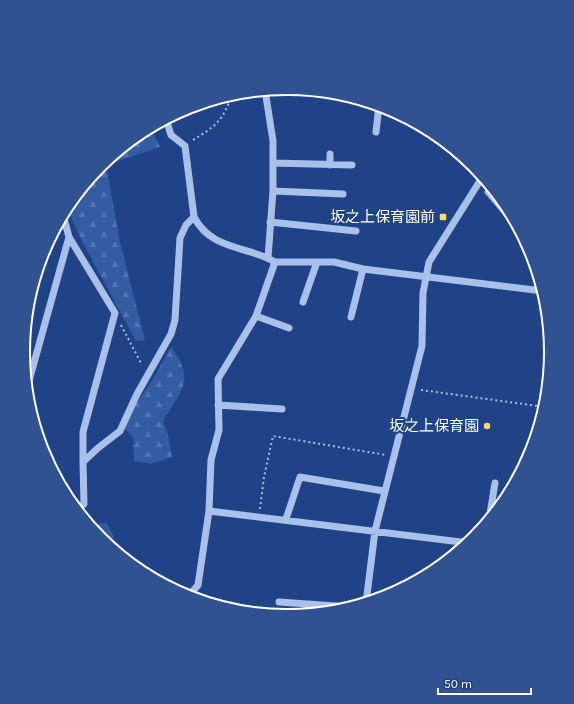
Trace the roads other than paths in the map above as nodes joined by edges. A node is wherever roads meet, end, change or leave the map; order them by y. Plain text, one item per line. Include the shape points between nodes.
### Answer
1 (266, 96) edge
2 (378, 112) edge
3 (168, 125) edge
4 (376, 132) dead end
5 (330, 154) dead end
6 (273, 162) junction
7 (330, 164) junction
8 (352, 165) dead end
9 (479, 182) edge
10 (273, 191) junction
11 (343, 194) dead end
12 (194, 217) junction
13 (65, 222) edge
14 (270, 222) junction
15 (356, 231) dead end
16 (69, 237) junction
17 (268, 258) junction
18 (276, 262) junction
19 (317, 262) junction
20 (363, 269) junction
21 (425, 278) junction
22 (536, 290) edge
23 (303, 302) dead end
24 (256, 316) junction
25 (351, 316) dead end
26 (289, 328) dead end
27 (31, 370) edge
28 (218, 405) junction
29 (282, 409) dead end
30 (83, 462) junction
31 (495, 483) dead end
32 (384, 491) junction
33 (81, 506) edge
34 (491, 508) edge
35 (209, 511) junction
36 (286, 520) junction
37 (375, 531) junction
38 (460, 542) edge
39 (193, 591) edge
40 (367, 596) edge
41 (280, 602) dead end
42 (329, 606) edge

1 - 6 street via 273,141
2 - 4 street
3 - 12 street via 171,135 185,146
5 - 7 street
6 - 7 street
6 - 10 street
7 - 8 street
9 - 21 street via 433,253
10 - 11 street
10 - 14 street
12 - 17 street via 200,227 221,244
12 - 30 street via 186,225 180,238 175,320 171,334 120,431
13 - 16 street
14 - 15 street
14 - 17 street
16 - 27 street
16 - 30 street via 115,313 83,432
17 - 18 street
18 - 19 street
18 - 24 street
19 - 20 street via 334,262
19 - 23 street
20 - 21 street
20 - 25 street
21 - 22 street
21 - 32 street via 422,346
24 - 26 street
24 - 28 street via 218,379
28 - 29 street
28 - 35 street via 218,430 211,460
30 - 33 street via 84,504
31 - 34 street
32 - 36 street via 300,477
32 - 37 street
35 - 36 street
35 - 39 street via 198,585
36 - 37 street
37 - 38 street
37 - 40 street
41 - 42 street

